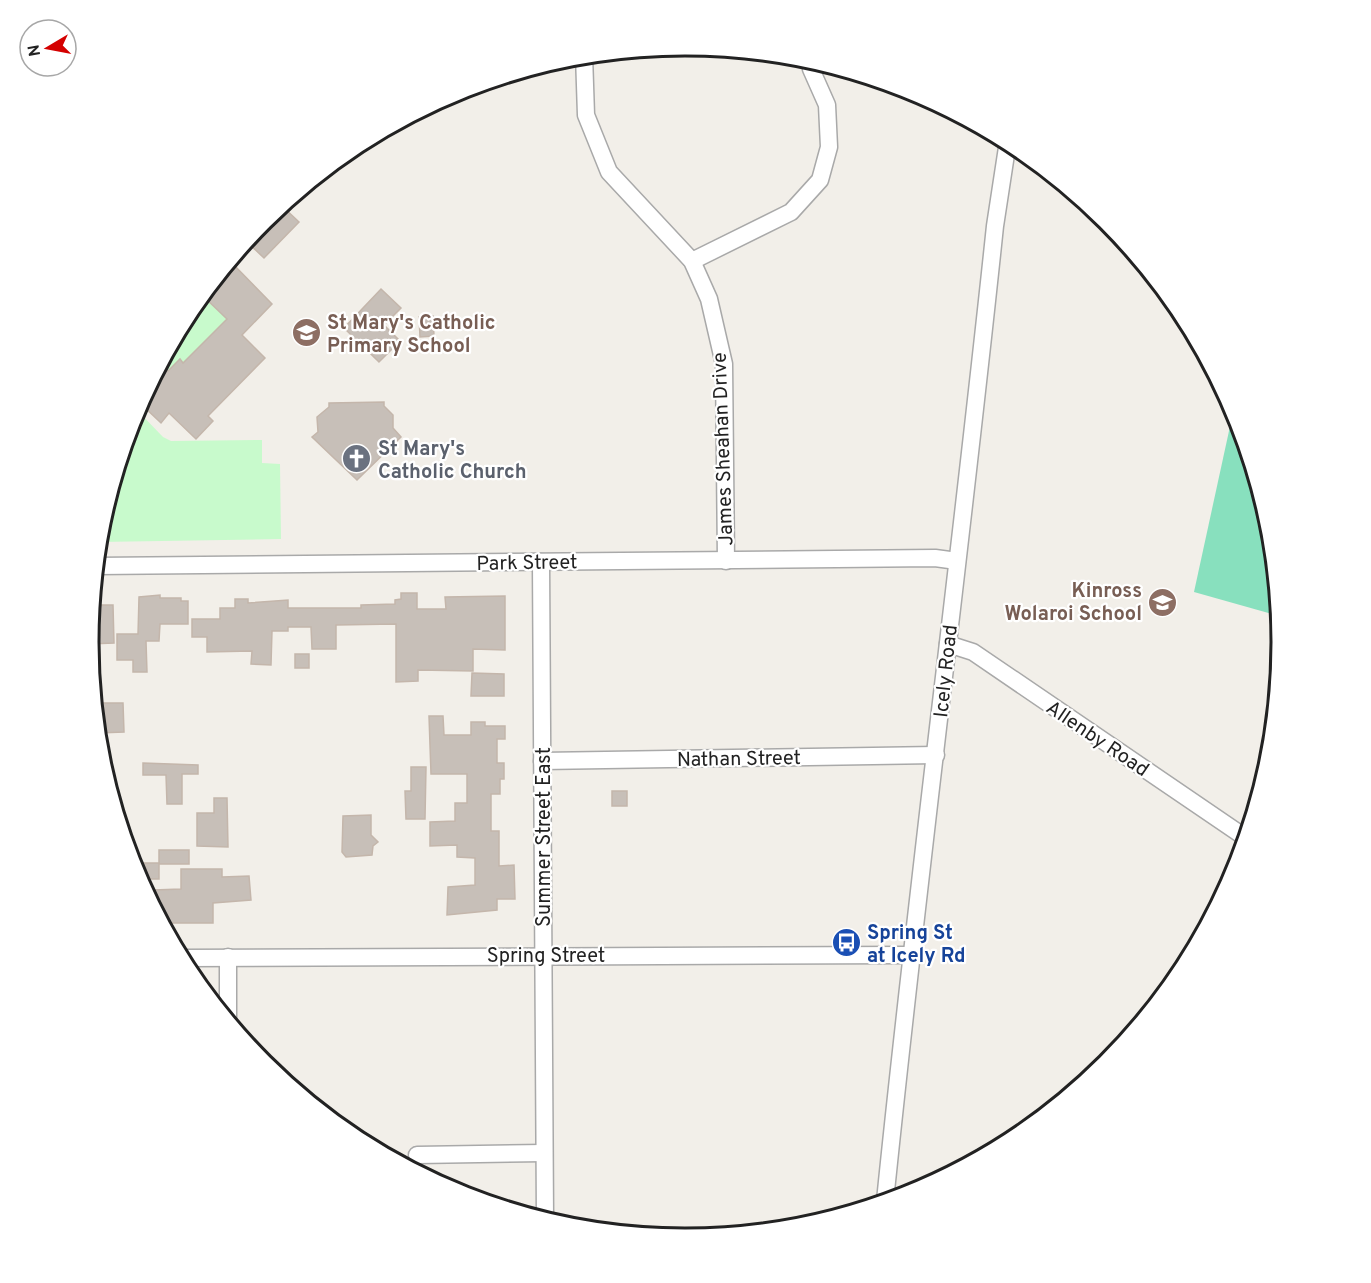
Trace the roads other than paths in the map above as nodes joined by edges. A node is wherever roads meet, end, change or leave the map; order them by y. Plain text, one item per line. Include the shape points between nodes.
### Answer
1 (584, 65) edge
2 (811, 69) dead end
3 (1006, 151) edge
4 (692, 261) junction
5 (726, 561) junction
6 (957, 561) junction
7 (541, 562) junction
8 (105, 566) edge
9 (948, 644) junction
10 (936, 755) junction
11 (542, 761) junction
12 (1239, 833) edge
13 (543, 955) junction
14 (910, 956) junction
15 (228, 957) junction
16 (192, 958) edge
17 (228, 1007) edge
18 (544, 1153) junction
19 (417, 1155) dead end
20 (886, 1192) edge
21 (545, 1210) edge

1 - 4 street, James Sheahan Drive via 586,115 609,172
2 - 4 street via 827,105 829,147 820,180 791,212
3 - 6 street, Icely Road
4 - 5 street, James Sheahan Drive via 709,299 724,364
5 - 6 street, Park Street
5 - 7 street, Park Street
6 - 9 street, Icely Road
7 - 8 street, Park Street
7 - 11 street, Summer Street East
9 - 10 street, Icely Road
9 - 12 street, Allenby Road via 973,652
10 - 11 street, Nathan Street
10 - 14 street, Icely Road
11 - 13 street, Summer Street East
13 - 14 street, Spring Street
13 - 15 street, Spring Street
13 - 18 street, Summer Street East
14 - 20 street, Icely Road
15 - 16 street, Spring Street
15 - 17 street
18 - 19 street
18 - 21 street, Summer Street East

